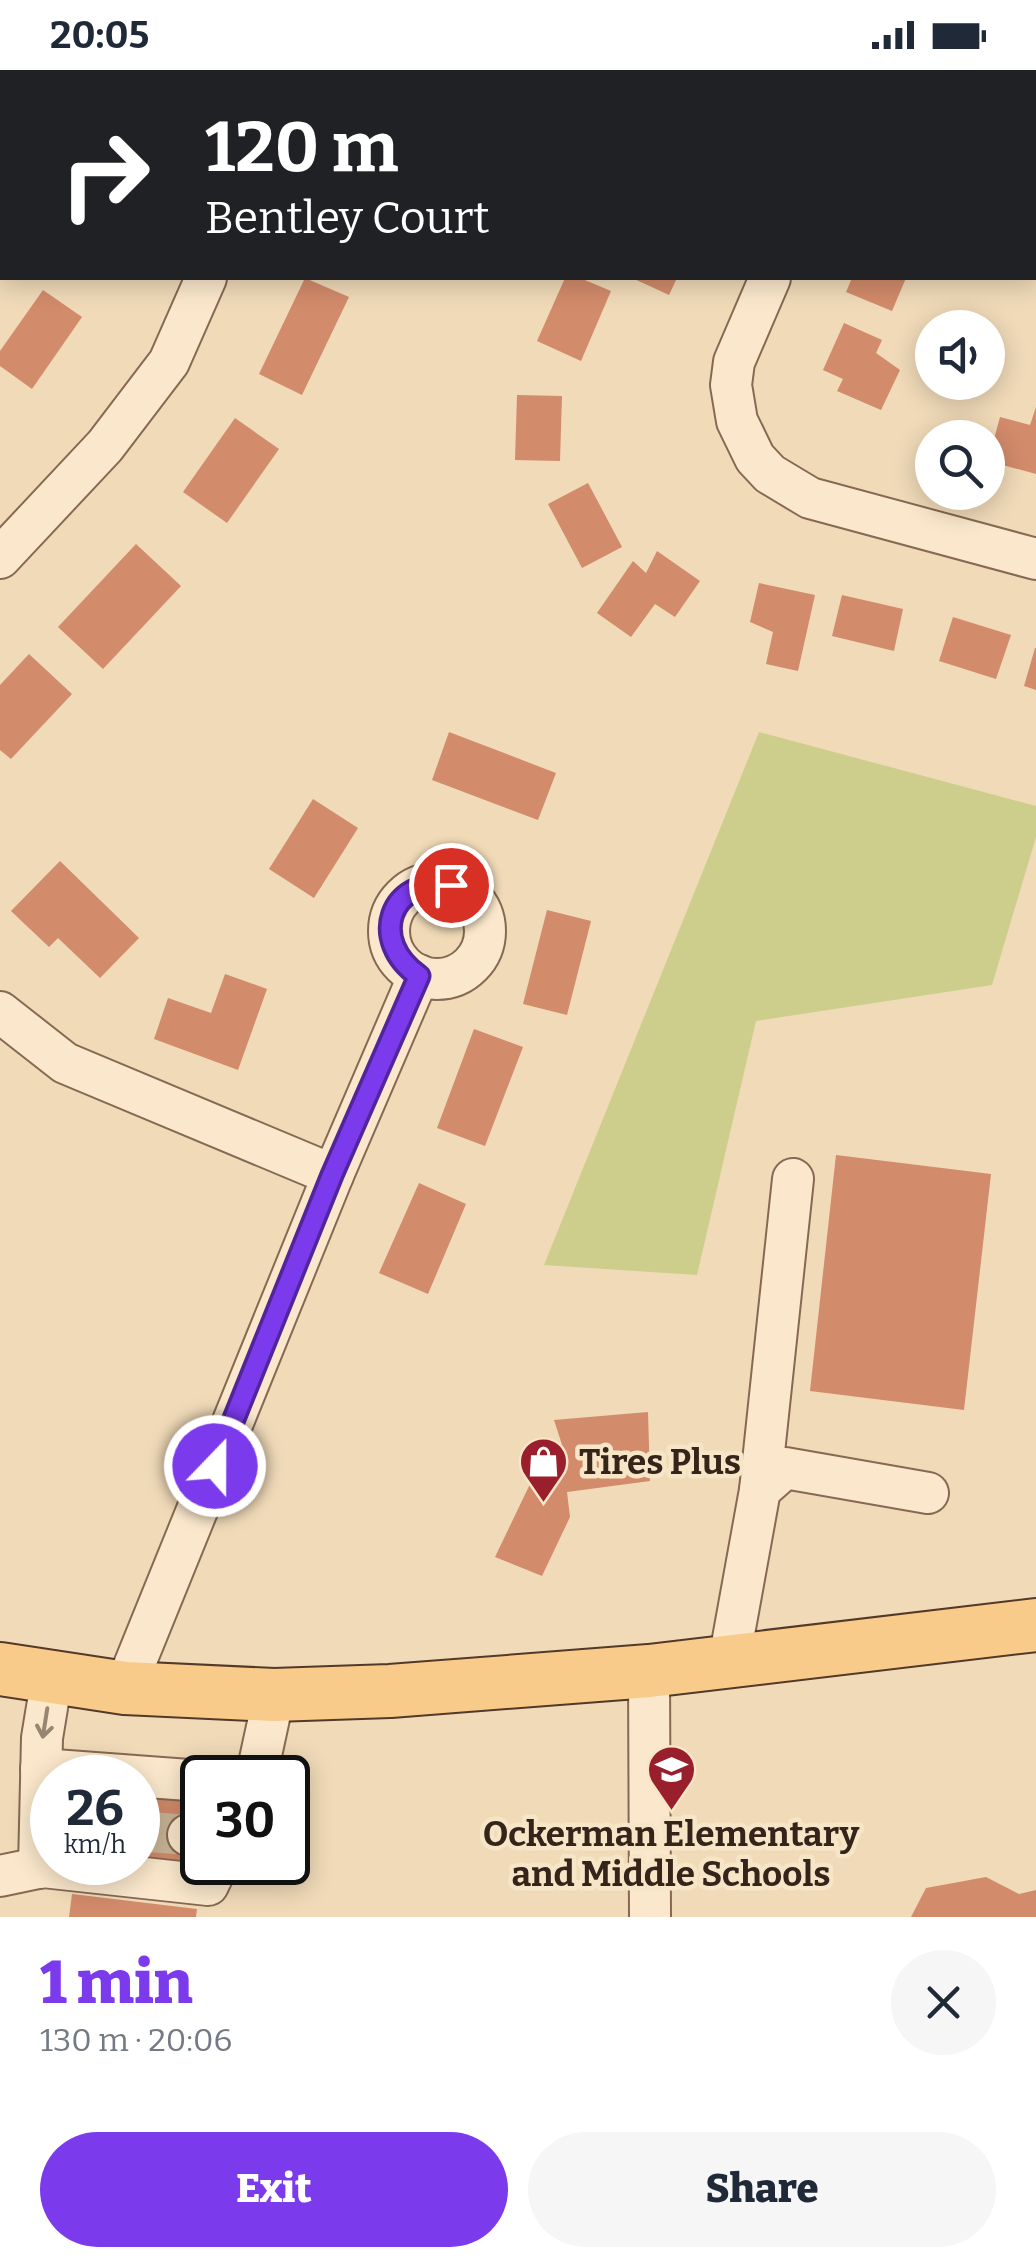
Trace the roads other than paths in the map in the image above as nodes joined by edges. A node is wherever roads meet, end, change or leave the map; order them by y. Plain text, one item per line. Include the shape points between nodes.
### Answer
1 (205, 280) edge
2 (769, 280) edge
3 (0, 558) edge
4 (1036, 558) edge
5 (419, 976) dead end
6 (0, 1012) edge
7 (332, 1175) junction
8 (793, 1179) dead end
9 (760, 1490) junction
10 (928, 1494) dead end
11 (1036, 1625) edge
12 (729, 1661) junction
13 (0, 1669) edge
14 (649, 1671) junction
15 (52, 1677) junction
16 (125, 1688) junction
17 (274, 1695) junction
18 (41, 1755) edge
19 (261, 1755) edge
20 (19, 1872) edge
21 (180, 1884) edge
22 (650, 1917) edge

1 - 3 street via 168,362 105,446
2 - 4 street via 734,362 731,385 737,421 770,474 810,498
5 - 7 street
6 - 7 street via 65,1063
7 - 16 street
8 - 9 street
9 - 10 street via 785,1468
9 - 12 street
11 - 12 main road
12 - 14 main road
13 - 15 main road
14 - 17 main road
14 - 22 street
15 - 16 main road
15 -> 18 street
16 - 17 main road
17 - 19 street
20 - 21 street

